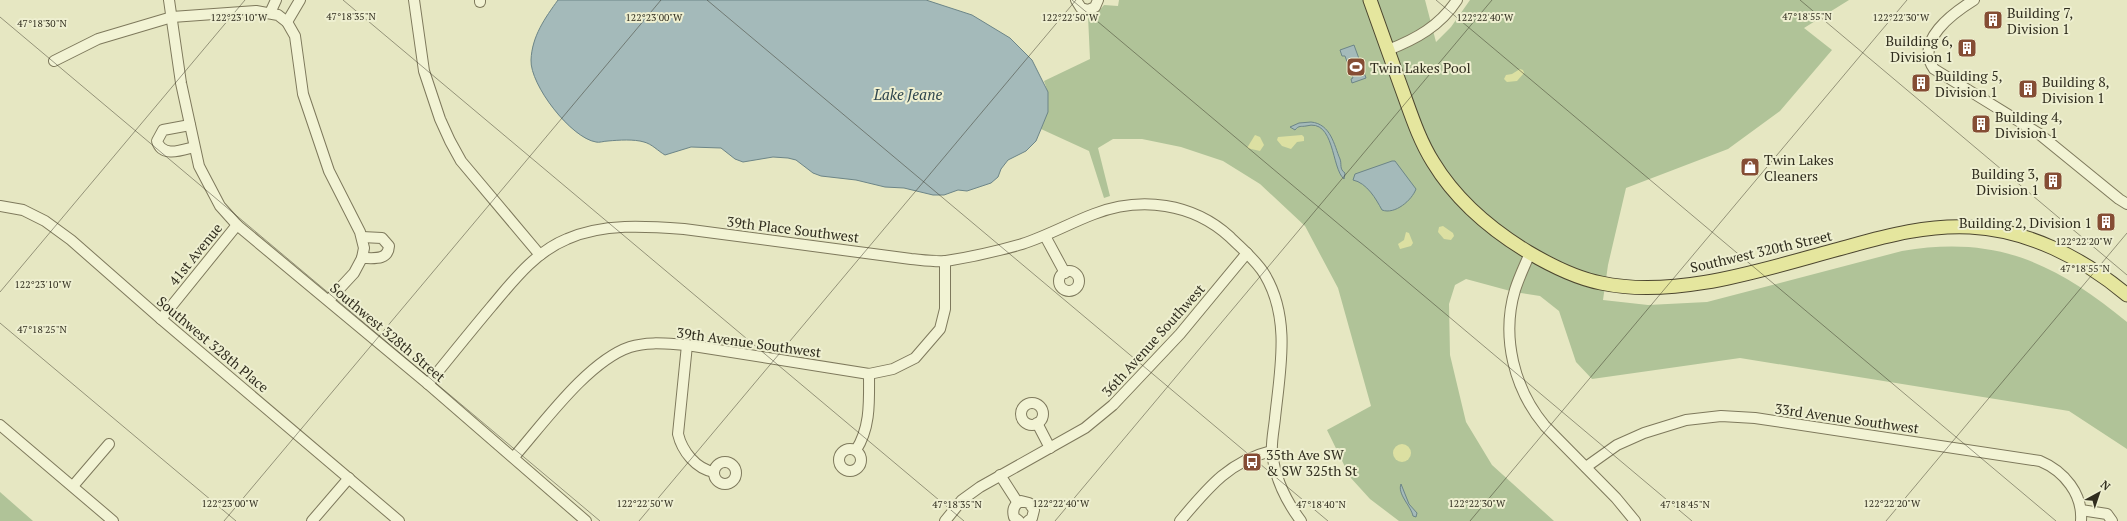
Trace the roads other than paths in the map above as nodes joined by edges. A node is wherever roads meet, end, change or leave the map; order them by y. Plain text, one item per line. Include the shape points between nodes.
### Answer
1 (169, 0) edge
2 (276, 0) edge
3 (300, 0) edge
4 (414, 0) edge
5 (1076, 0) edge
6 (1098, 0) edge
7 (1370, 0) edge
8 (1457, 0) edge
9 (1974, 0) edge
10 (274, 14) junction
11 (172, 17) junction
12 (286, 22) junction
13 (1388, 50) junction
14 (54, 61) dead end
15 (190, 125) junction
16 (194, 148) junction
17 (2127, 204) edge
18 (0, 206) edge
19 (237, 225) junction
20 (1045, 236) junction
21 (362, 238) junction
22 (1530, 253) junction
23 (1247, 254) junction
24 (540, 255) junction
25 (362, 258) junction
26 (945, 261) junction
27 (1064, 273) dead end
28 (2127, 295) edge
29 (329, 300) junction
30 (160, 319) junction
31 (687, 345) junction
32 (869, 374) junction
33 (428, 384) junction
34 (1037, 423) dead end
35 (0, 425) edge
36 (109, 444) dead end
37 (1050, 448) junction
38 (856, 450) dead end
39 (1272, 451) junction
40 (514, 458) junction
41 (1586, 467) junction
42 (714, 472) dead end
43 (1000, 475) junction
44 (349, 478) junction
45 (73, 486) junction
46 (1018, 503) junction
47 (2081, 517) edge
48 (113, 521) edge
49 (312, 521) edge
50 (399, 521) edge
51 (586, 521) edge
52 (944, 521) edge
53 (1019, 521) edge
54 (1028, 521) edge
55 (1180, 521) edge
56 (1301, 521) edge
57 (1635, 521) edge
58 (2112, 521) edge

1 - 11 street, Southwest 328th Street
2 - 10 street
3 - 12 street
4 - 24 street via 424,71 440,119 461,161
5 - 6 street via 1081,8 1088,10 1095,7
7 - 13 main road, Southwest 320th Street
8 - 13 street via 1439,23 1415,39
9 - 17 street via 1948,19 1929,46 1929,59 1937,72 2038,133
10 - 11 street via 256,12
10 - 12 street
11 - 14 street via 98,39
11 - 15 street, Southwest 328th Street
12 - 21 street via 295,36 303,94 328,171
13 - 22 main road, Southwest 320th Street via 1418,132 1444,179 1482,220
15 - 16 street, Southwest 328th Street
15 - 16 street via 162,130 157,141 160,148 168,152
16 - 19 street, Southwest 328th Street via 198,166 208,186 220,206
18 - 30 street, Southwest 328th Place via 23,210 45,221 71,240
19 - 29 street, Southwest 328th Street
19 - 30 street, 41st Avenue
20 - 23 street, 39th Place Southwest via 1111,208 1139,204 1168,206 1195,213 1218,226
20 - 26 street, 39th Place Southwest via 1002,250
20 - 27 street
21 - 25 street
21 - 25 street via 382,238 389,246 387,254 381,258
22 - 28 main road, Southwest 320th Street via 1585,279 1603,284 1650,288 1692,284 1752,272 1895,234 1935,228 1972,227 2010,234 2058,250 2102,274
22 - 41 street via 1514,292 1509,337 1512,361 1521,388 1537,416
23 - 37 street, 36th Avenue Southwest via 1180,334 1113,405 1085,428
23 - 39 street, 39th Place Southwest via 1265,274 1281,322 1282,345
24 - 26 street, 39th Place Southwest via 567,238 610,228 648,226
24 - 33 street, 39th Place Southwest via 519,275
25 - 29 street via 354,273
26 - 32 street, 39th Avenue Southwest via 945,309 942,324 936,334 924,350 909,362 893,369
29 - 33 street, Southwest 328th Street
30 - 44 street, Southwest 328th Place
31 - 32 street, 39th Avenue Southwest
31 - 40 street, 39th Avenue Southwest via 645,344 609,357 585,376
31 - 42 street via 678,426 679,438 684,451 692,459 707,471
32 - 38 street via 868,418 864,436
33 - 40 street, Southwest 328th Street
34 - 37 street
35 - 45 street
36 - 45 street
37 - 43 street, 36th Avenue Southwest
39 - 55 street via 1253,455 1225,472
39 - 56 street, 39th Place Southwest via 1278,480
40 - 51 street, Southwest 328th Street
41 - 47 street, 33rd Avenue Southwest via 1617,445 1657,428 1703,418 1749,418 2040,462 2056,471 2070,484 2076,494
41 - 57 street
43 - 46 street
43 - 52 street, 36th Avenue Southwest via 962,500
44 - 49 street
44 - 50 street, Southwest 328th Place
45 - 48 street
46 - 53 street via 1013,513
46 - 54 street via 1025,502 1032,506 1033,514
47 - 58 street via 2107,514

